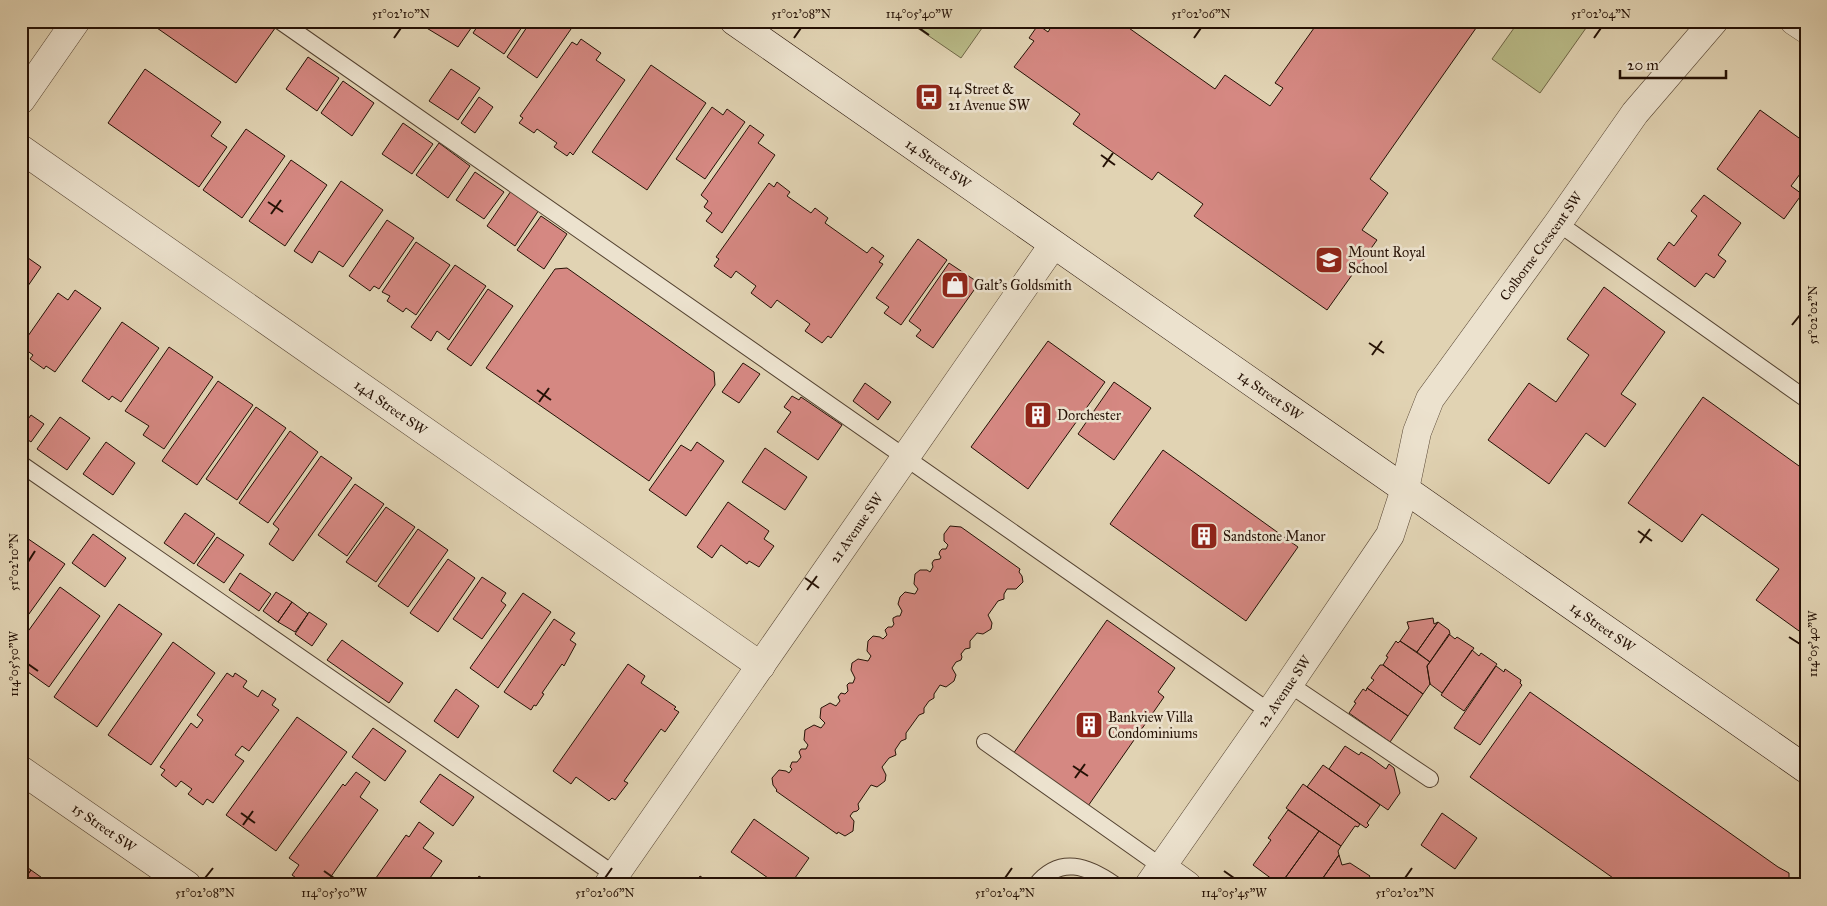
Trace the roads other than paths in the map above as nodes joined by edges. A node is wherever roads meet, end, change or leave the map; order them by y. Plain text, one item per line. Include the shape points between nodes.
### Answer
1 (76, 21) edge
2 (280, 21) edge
3 (734, 21) edge
4 (1714, 21) edge
5 (1794, 21) edge
6 (1806, 29) edge
7 (21, 100) edge
8 (21, 149) edge
9 (1558, 223) junction
10 (1053, 245) junction
11 (1806, 399) edge
12 (906, 458) junction
13 (21, 464) edge
14 (1405, 489) junction
15 (760, 666) junction
16 (1289, 684) junction
17 (1270, 712) junction
18 (985, 742) dead end
19 (1806, 769) edge
20 (21, 770) edge
21 (1430, 779) dead end
22 (1156, 876) edge
23 (611, 880) edge
24 (187, 885) edge
25 (1036, 885) edge
26 (1115, 885) edge
27 (1187, 885) edge

1 - 7 street
2 - 12 lane
3 - 10 street, 14 Street SW
4 - 9 street, Colborne Crescent SW via 1635,113
5 - 6 street
8 - 15 street, 14A Street SW
9 - 11 lane
9 - 14 street, Colborne Crescent SW via 1430,399 1417,432
10 - 12 street, 21 Avenue SW
10 - 14 street, 14 Street SW
12 - 15 street, 21 Avenue SW
12 - 17 lane
13 - 23 lane
14 - 16 street, 22 Avenue SW via 1390,535
14 - 19 street, 14 Street SW
15 - 23 street, 21 Avenue SW
16 - 17 street, 22 Avenue SW
16 - 21 lane
17 - 22 street, 22 Avenue SW
18 - 22 lane
20 - 24 street, 15 Street SW
22 - 27 street
25 - 26 lane via 1052,871 1070,865 1089,869

